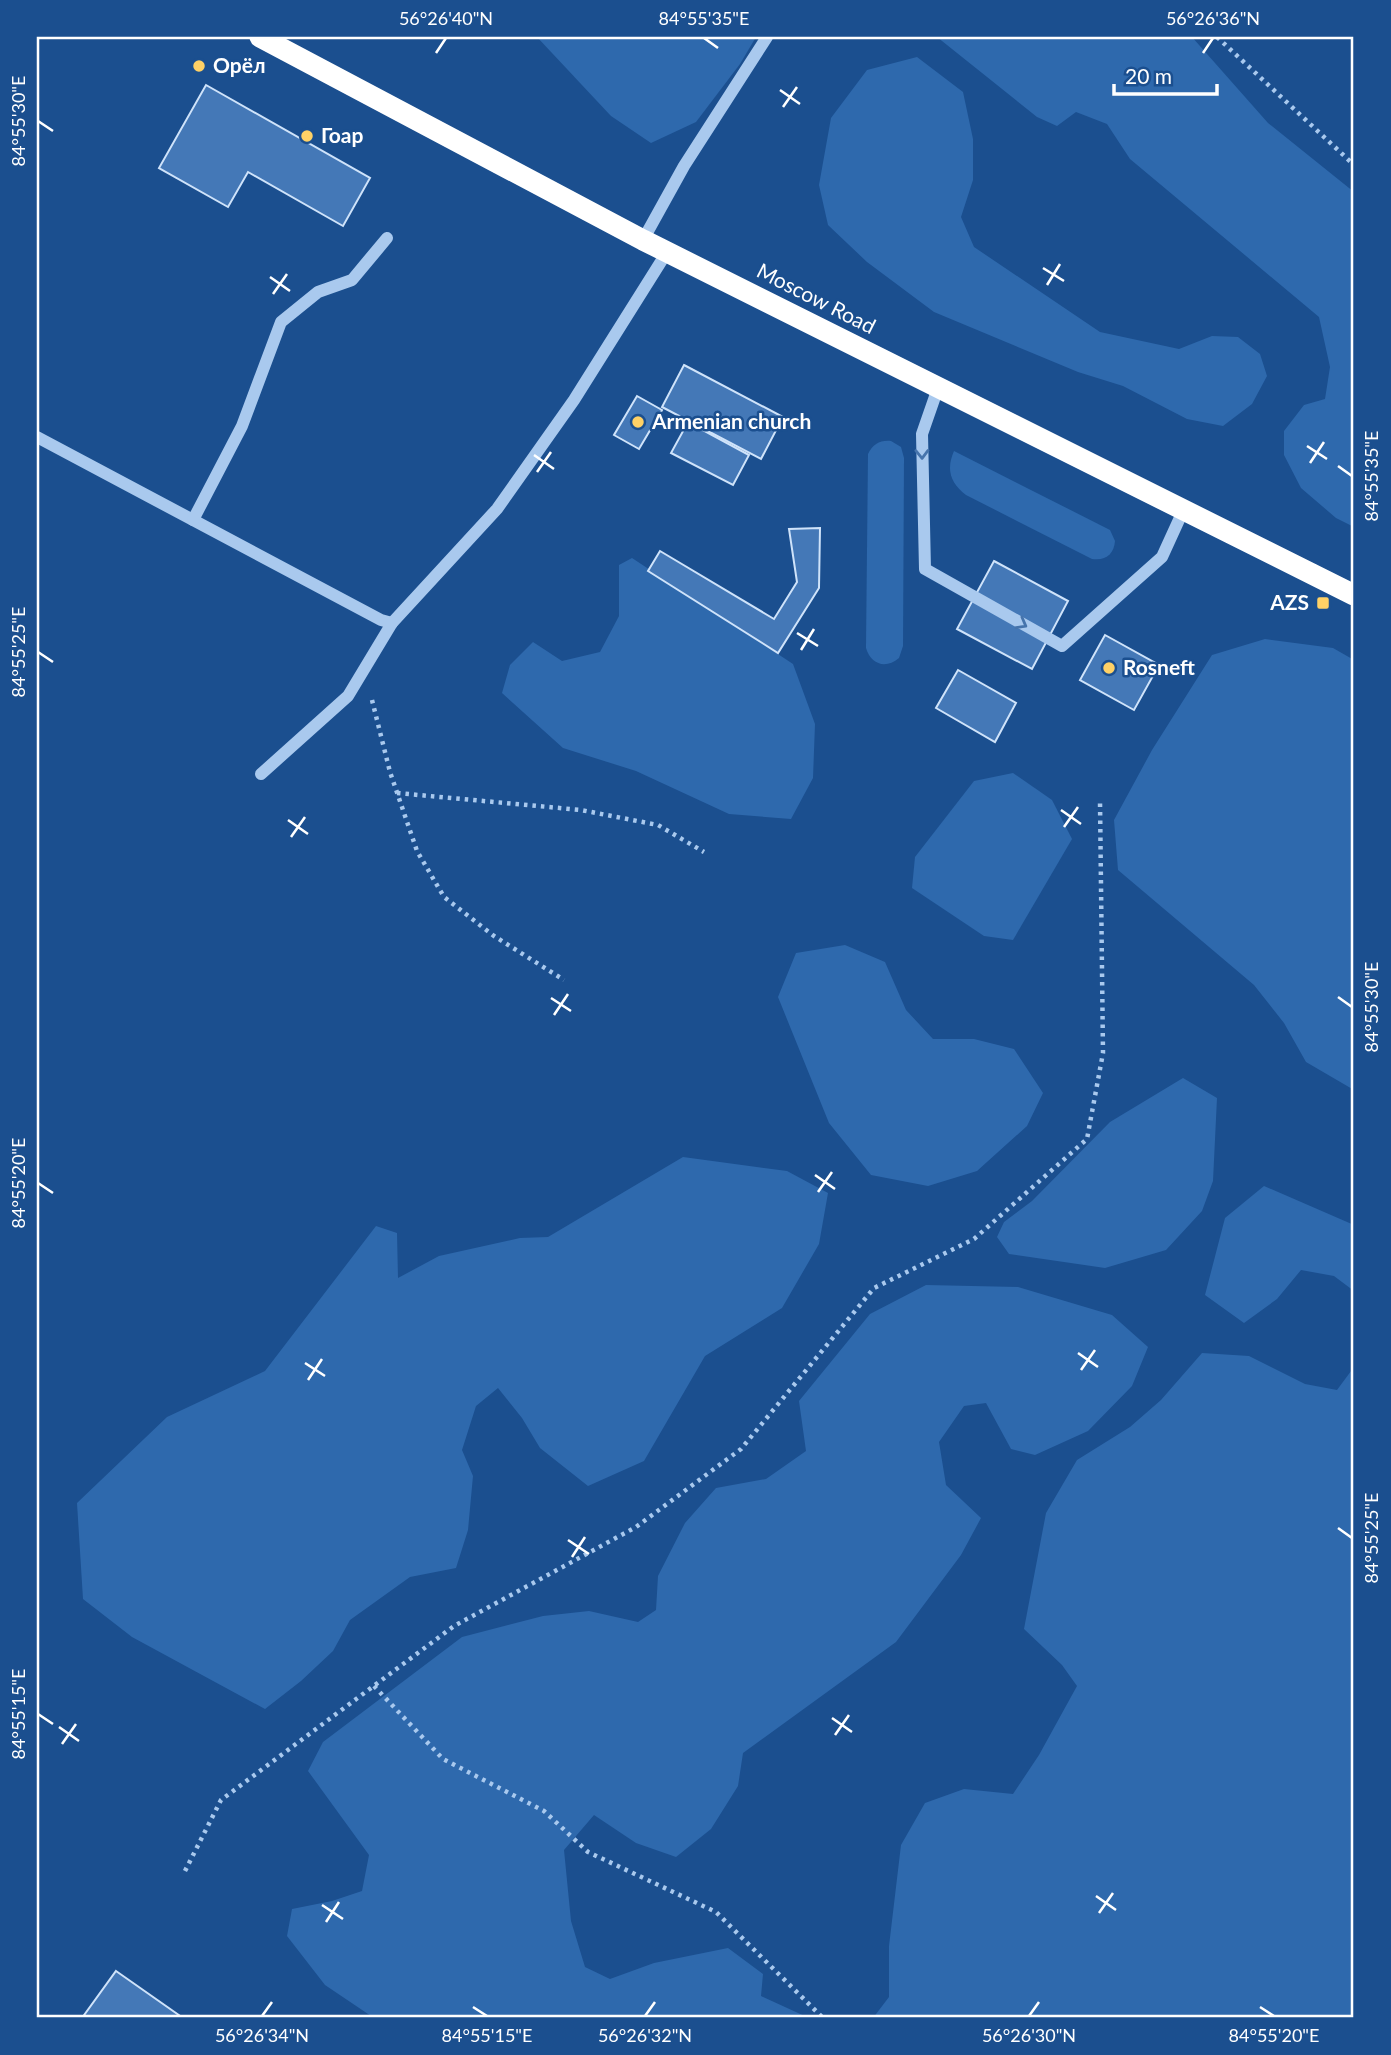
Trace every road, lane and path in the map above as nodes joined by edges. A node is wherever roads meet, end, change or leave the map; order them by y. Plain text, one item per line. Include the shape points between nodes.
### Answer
1 (260, 37) edge
2 (768, 37) edge
3 (1217, 37) edge
4 (1354, 165) edge
5 (387, 238) dead end
6 (643, 240) junction
7 (667, 252) junction
8 (938, 388) junction
9 (37, 437) edge
10 (1183, 512) junction
11 (192, 520) junction
12 (1354, 595) edge
13 (392, 623) junction
14 (365, 668) junction
15 (261, 774) dead end
16 (397, 793) junction
17 (1100, 801) dead end
18 (704, 852) dead end
19 (565, 979) dead end
20 (374, 1686) junction
21 (185, 1871) dead end
22 (823, 2018) edge

1 - 6 highway, Moscow Road
2 - 6 lane via 684,166
3 - 4 path
5 - 11 lane via 352,280 318,292 281,322 243,426
6 - 7 highway, Moscow Road
7 - 8 highway, Moscow Road
7 - 13 lane via 574,400 497,509
8 - 10 highway, Moscow Road
8 -> 10 lane via 922,434 925,569 1062,646 1162,557
9 - 11 lane
10 - 12 highway, Moscow Road
11 - 13 lane
13 - 14 lane
14 - 15 lane via 348,696
14 - 16 path
16 - 18 path via 581,810 658,825
16 - 19 path via 417,851 444,897 494,936
17 - 20 path via 1103,1053 1087,1139 974,1239 874,1288 741,1449 636,1527 454,1626
20 - 21 path via 221,1800
20 - 22 path via 443,1759 544,1811 588,1852 716,1912

